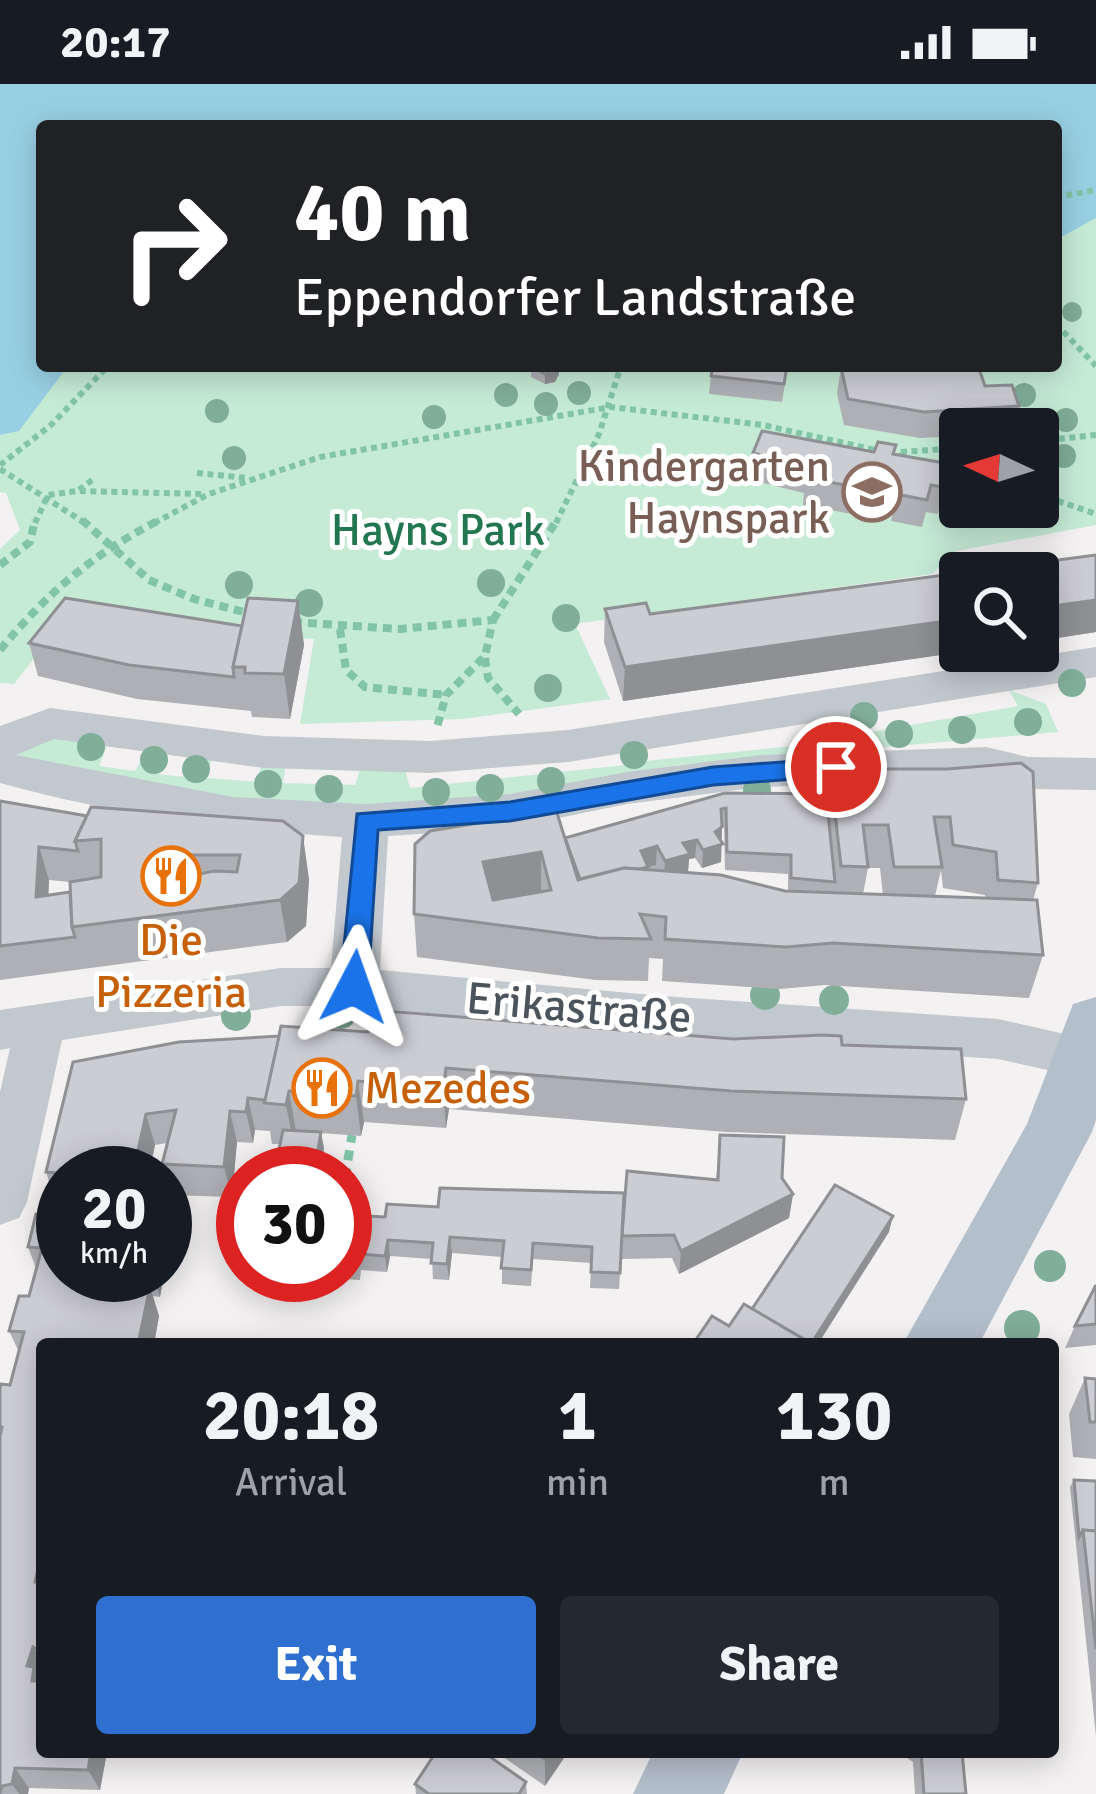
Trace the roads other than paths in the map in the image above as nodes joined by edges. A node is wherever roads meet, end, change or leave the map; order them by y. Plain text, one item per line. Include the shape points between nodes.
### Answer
1 (1096, 662) edge
2 (0, 744) edge
3 (1096, 744) edge
4 (986, 764) junction
5 (0, 767) edge
6 (1096, 773) edge
7 (366, 821) junction
8 (354, 987) junction
9 (21, 1027) edge
10 (1093, 1036) edge
11 (0, 1202) edge
12 (943, 1338) edge
13 (697, 1758) edge
14 (676, 1794) edge

1 - 2 street via 568,746 453,755 264,752 50,723
3 - 4 street via 1027,744
4 - 6 street
4 - 7 street via 760,771 510,811
5 - 7 street via 233,814
7 - 8 street
8 - 9 street, Erikastraße via 281,987
8 - 10 street, Erikastraße via 998,1039
9 - 11 street
10 - 12 main road via 1058,1132
13 - 14 main road

